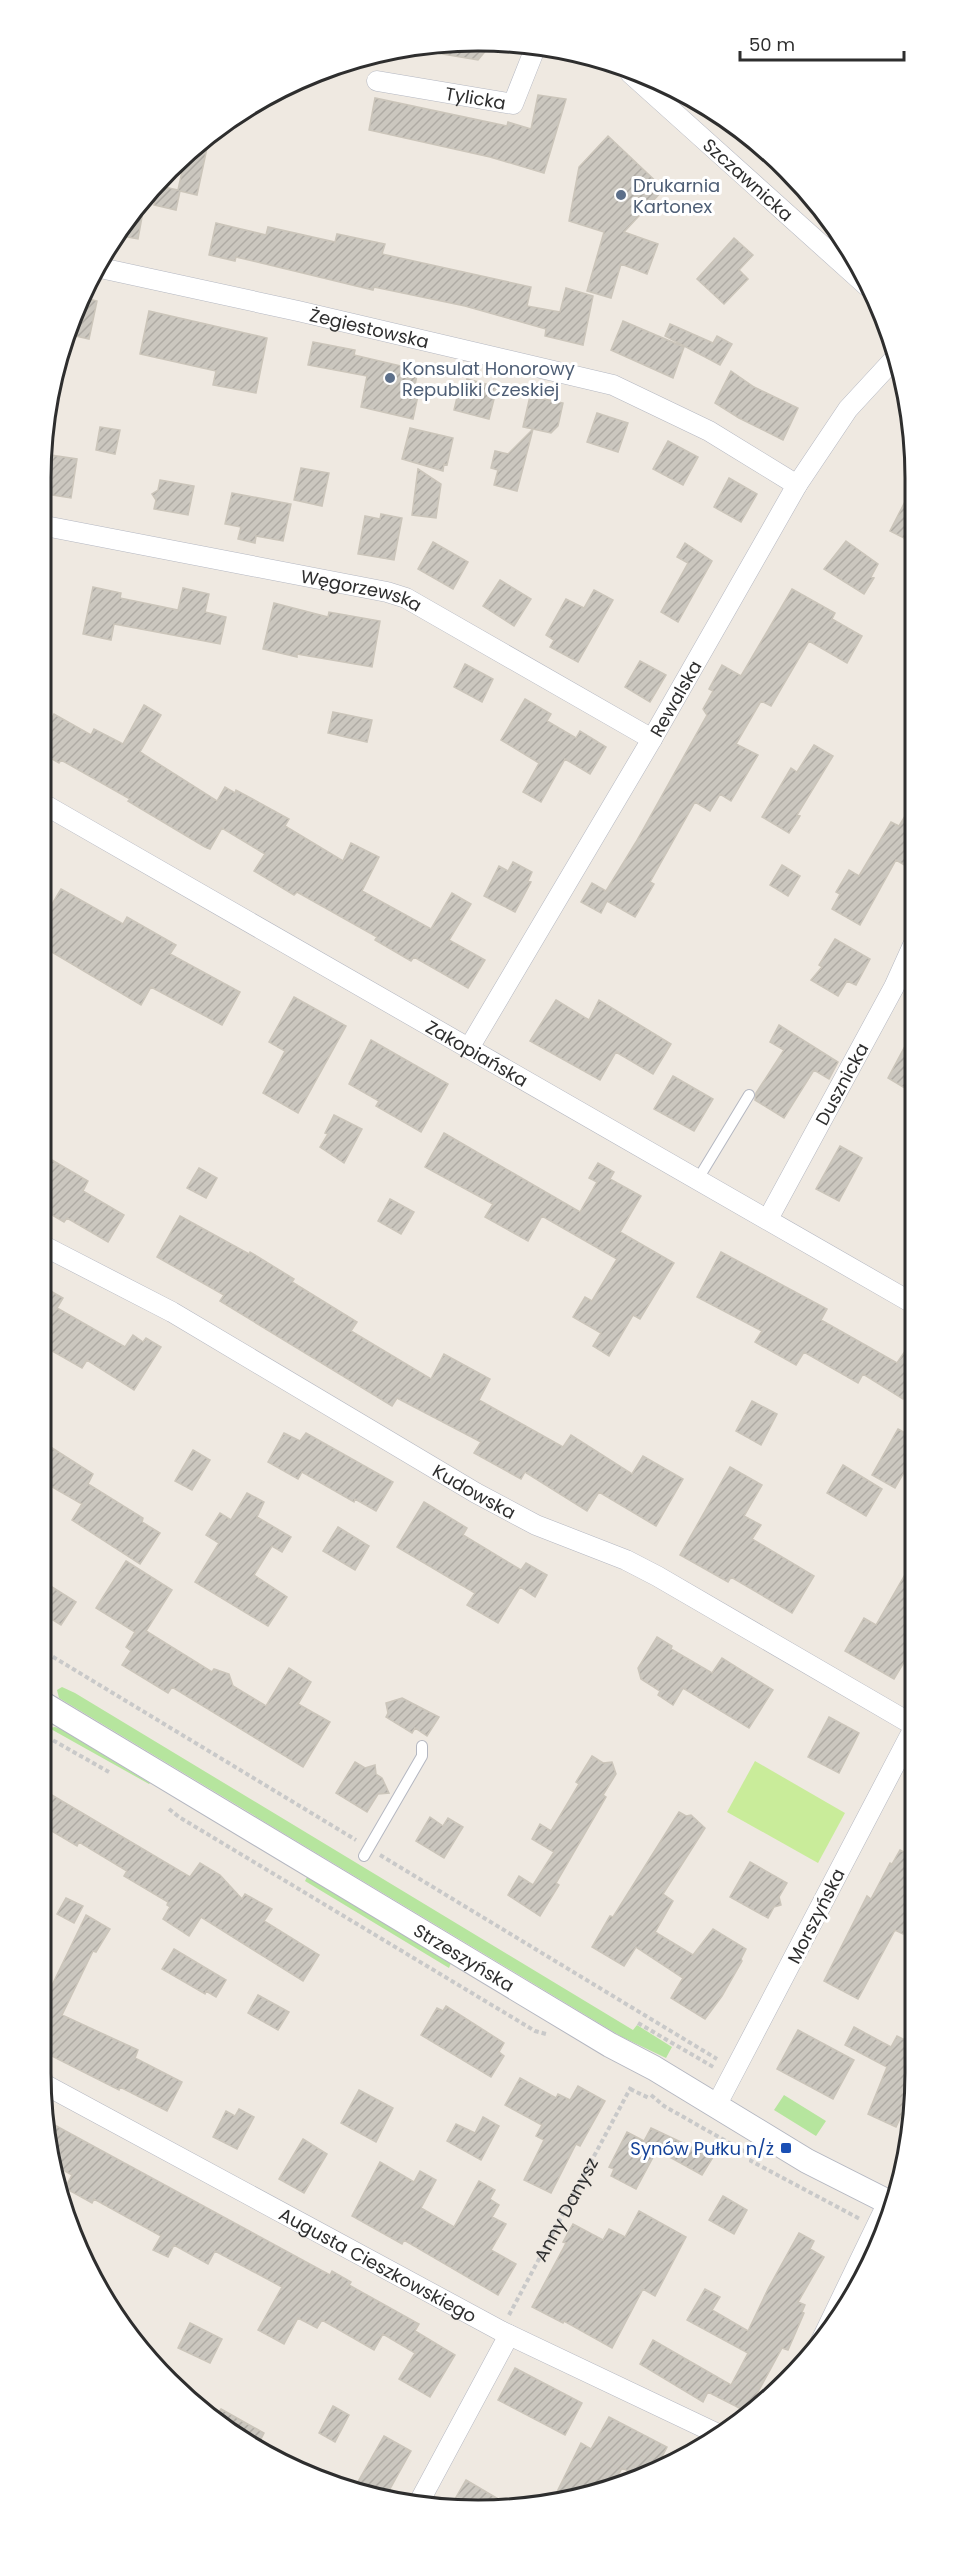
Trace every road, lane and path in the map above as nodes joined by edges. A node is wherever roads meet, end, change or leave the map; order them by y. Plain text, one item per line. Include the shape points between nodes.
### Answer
1 (532, 55) edge
2 (377, 81) dead end
3 (643, 85) edge
4 (105, 269) edge
5 (852, 273) edge
6 (889, 364) edge
7 (797, 485) junction
8 (51, 527) edge
9 (652, 739) junction
10 (51, 808) edge
11 (905, 963) edge
12 (469, 1048) junction
13 (749, 1095) dead end
14 (698, 1179) junction
15 (768, 1220) junction
16 (51, 1250) edge
17 (905, 1299) edge
18 (51, 1656) edge
19 (51, 1714) edge
20 (905, 1720) edge
21 (51, 1739) edge
22 (905, 1745) edge
23 (422, 1746) dead end
24 (112, 1773) dead end
25 (166, 1806) dead end
26 (366, 1852) junction
27 (638, 2023) dead end
28 (550, 2036) dead end
29 (686, 2040) junction
30 (682, 2045) dead end
31 (721, 2061) dead end
32 (721, 2072) dead end
33 (52, 2088) edge
34 (649, 2098) dead end
35 (716, 2106) junction
36 (752, 2159) dead end
37 (885, 2201) edge
38 (867, 2225) dead end
39 (505, 2333) junction
40 (711, 2431) edge
41 (422, 2496) edge

1 - 2 street, Tylicka via 513,104
3 - 5 street, Szczawnicka
4 - 7 street, Żegiestowska via 613,385 709,431
6 - 7 street, Rewalska via 848,409
7 - 9 street, Rewalska
8 - 9 street, Węgorzewska via 406,598
9 - 12 street, Rewalska
10 - 12 street, Zakopiańska
11 - 15 street, Dusznicka
12 - 14 street, Zakopiańska
13 - 14 lane
14 - 15 street, Zakopiańska
15 - 17 street, Zakopiańska
16 - 20 street, Kudowska via 172,1312 516,1515 657,1576
18 - 26 path
19 - 35 street, Strzeszyńska
21 - 24 path
22 - 35 street, Morszyńska
23 - 26 lane via 422,1756
25 - 28 path via 535,2031
26 - 29 path
27 - 32 path
29 - 30 path
29 - 31 path
33 - 39 street, Augusta Cieszkowskiego
34 - 39 path, Anny Danysz via 630,2088
35 - 37 street, Strzeszyńska via 807,2161
36 - 38 path
39 - 40 street, Augusta Cieszkowskiego
39 - 41 street

